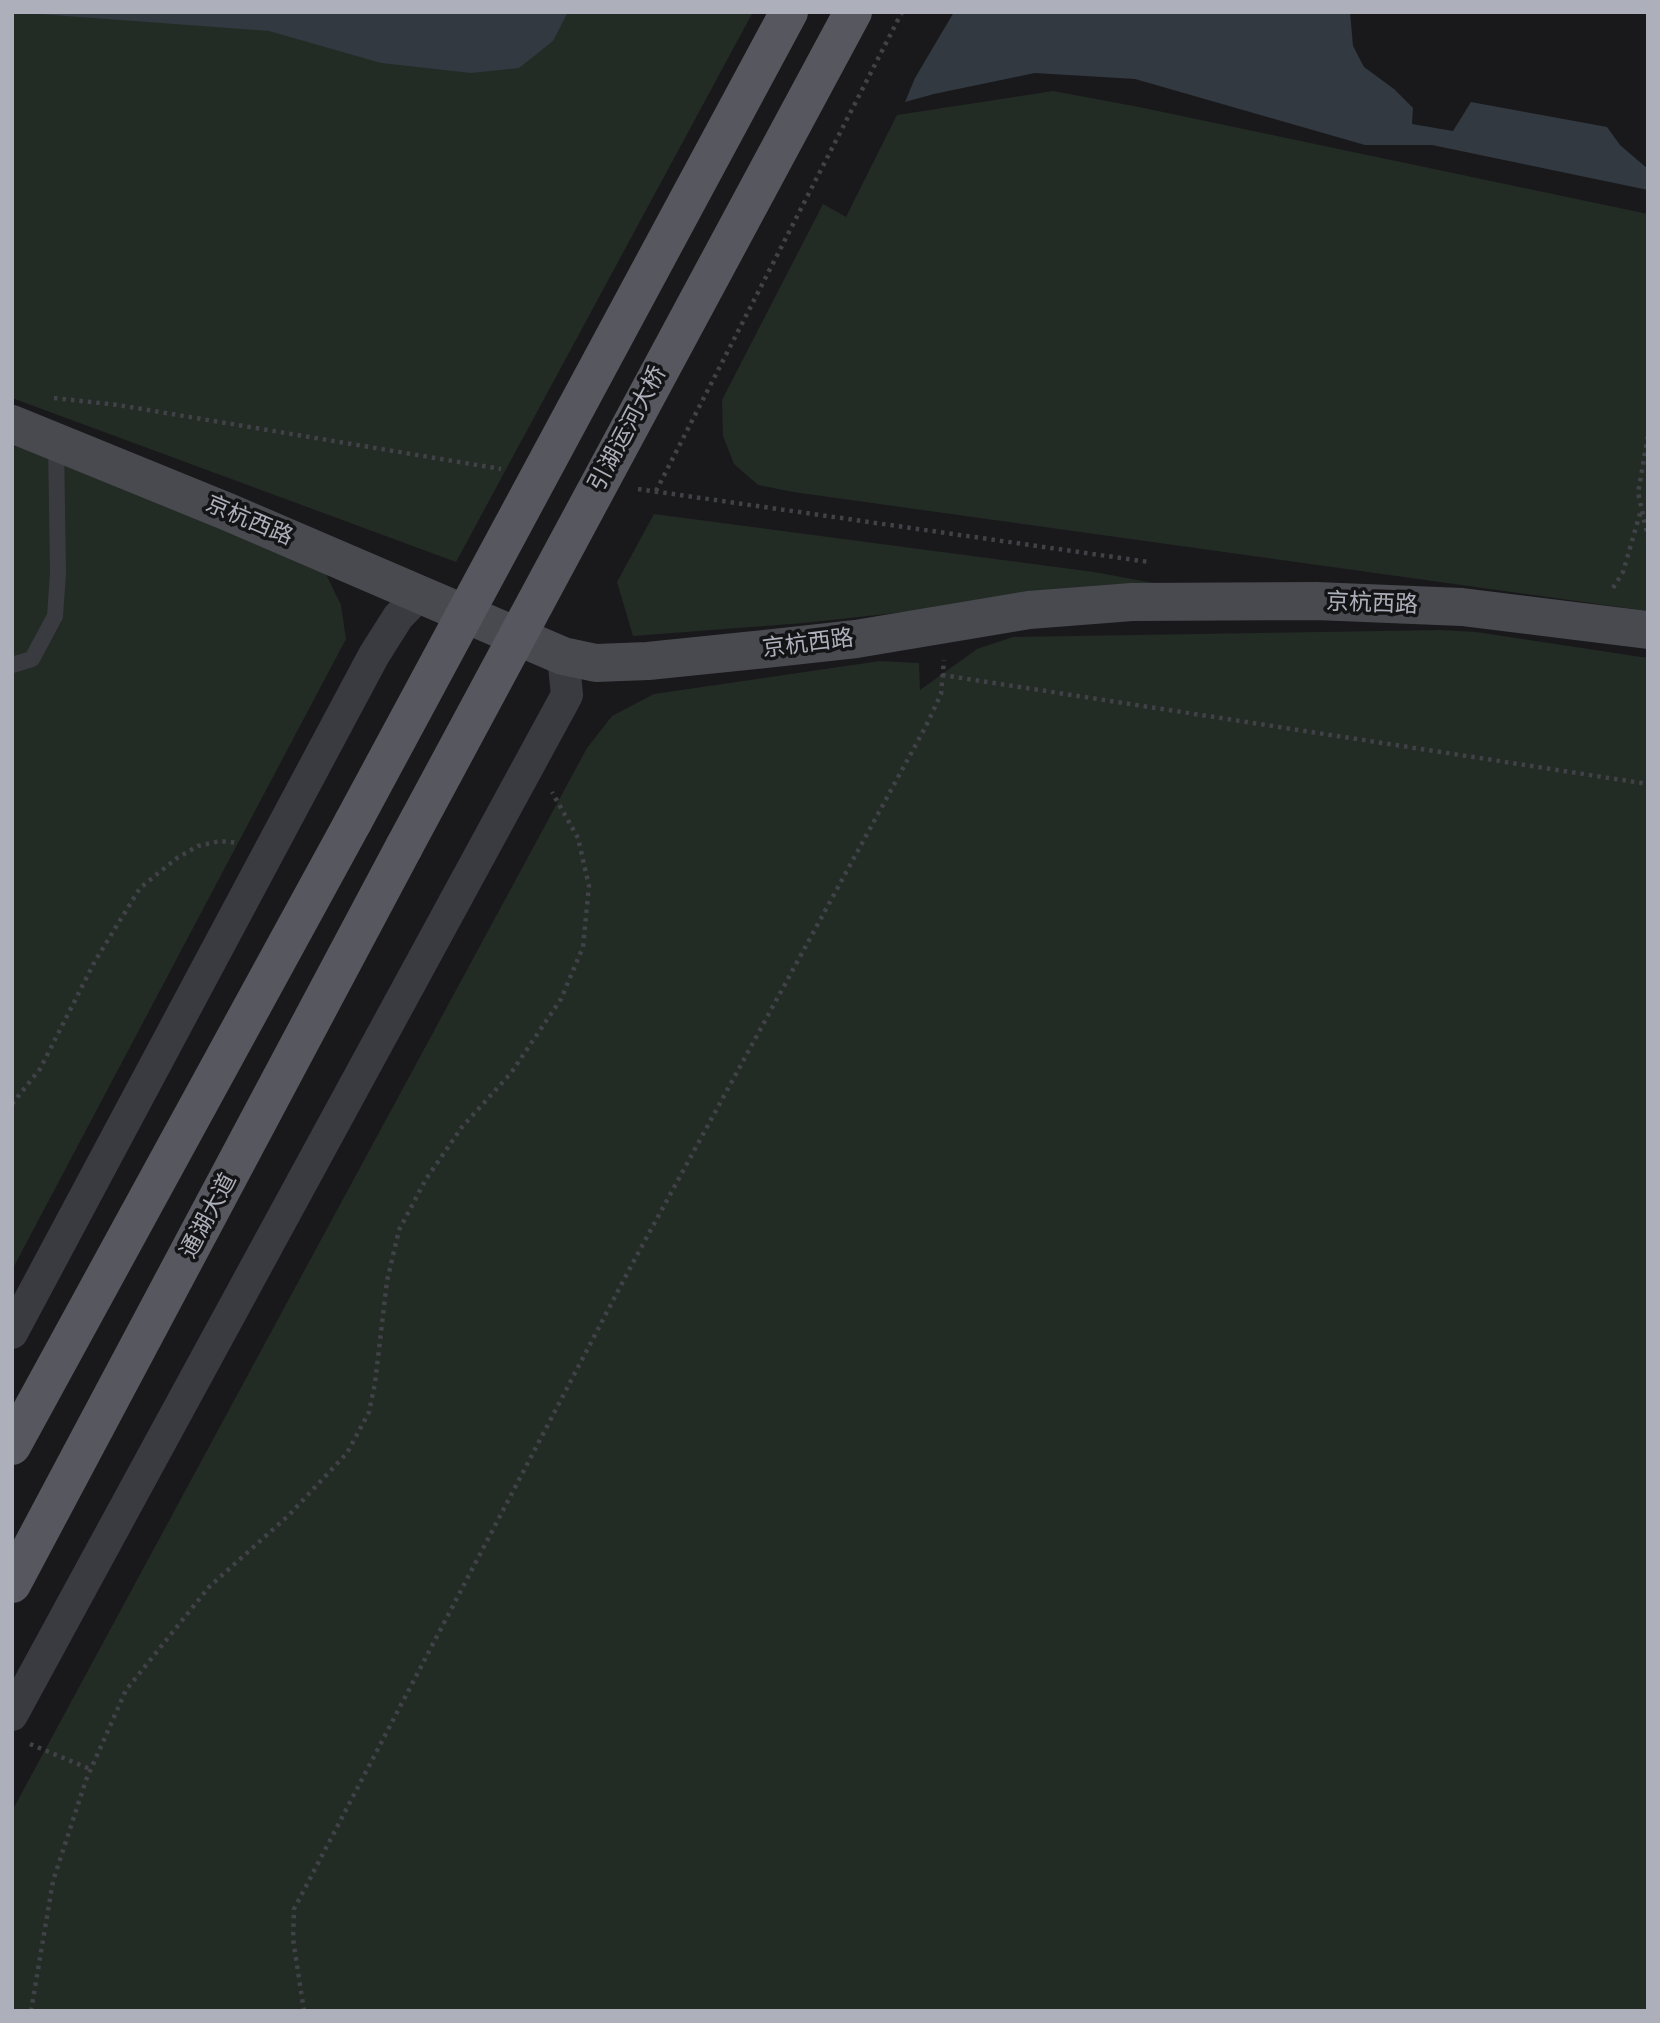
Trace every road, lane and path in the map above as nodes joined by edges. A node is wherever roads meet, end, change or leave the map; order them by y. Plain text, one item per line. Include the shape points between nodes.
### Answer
1 (789, 12) edge
2 (853, 12) edge
3 (902, 12) edge
4 (52, 398) dead end
5 (12, 424) edge
6 (1648, 436) edge
7 (56, 442) junction
8 (503, 470) dead end
9 (628, 487) dead end
10 (656, 491) junction
11 (1641, 510) junction
12 (1648, 537) edge
13 (1161, 564) dead end
14 (420, 594) junction
15 (1588, 623) junction
16 (947, 624) junction
17 (1648, 630) edge
18 (563, 656) junction
19 (12, 665) edge
20 (943, 675) junction
21 (1648, 784) edge
22 (551, 790) dead end
23 (249, 844) dead end
24 (404, 846) joint
25 (12, 1104) edge
26 (12, 1332) edge
27 (12, 1446) edge
28 (12, 1584) edge
29 (12, 1714) edge
30 (29, 1744) dead end
31 (90, 1769) junction
32 (30, 2011) edge
33 (303, 2011) edge

1 - 27 main road, bridge
2 - 24 main road, 引湖运河大桥, bridge
3 - 10 path
4 - 8 path
5 - 7 main road, 京杭西路
6 - 11 path via 1638,493
7 - 14 main road, 京杭西路
7 - 19 lane via 55,615 32,659
9 - 10 path
10 - 13 path
11 - 12 path
11 - 15 path via 1622,572
14 - 18 main road, 京杭西路
14 - 26 street via 373,655
15 - 16 main road, 京杭西路 via 1462,607 1303,601 1132,603 1029,610
15 - 17 main road, 京杭西路
16 - 18 main road, 京杭西路 via 856,639 648,661 596,663
16 - 20 path
18 - 29 street via 567,695
20 - 21 path
20 - 33 path via 926,726 630,1268 294,1909 293,1940
22 - 31 path via 578,838 589,886 583,947 561,999 511,1073 462,1127 399,1230 387,1281 369,1412 347,1453 289,1515 209,1587 126,1689
23 - 25 path via 220,841 198,846 140,888 95,961 40,1069
24 - 28 main road, 通湖大道
30 - 31 path
31 - 32 path via 53,1881

